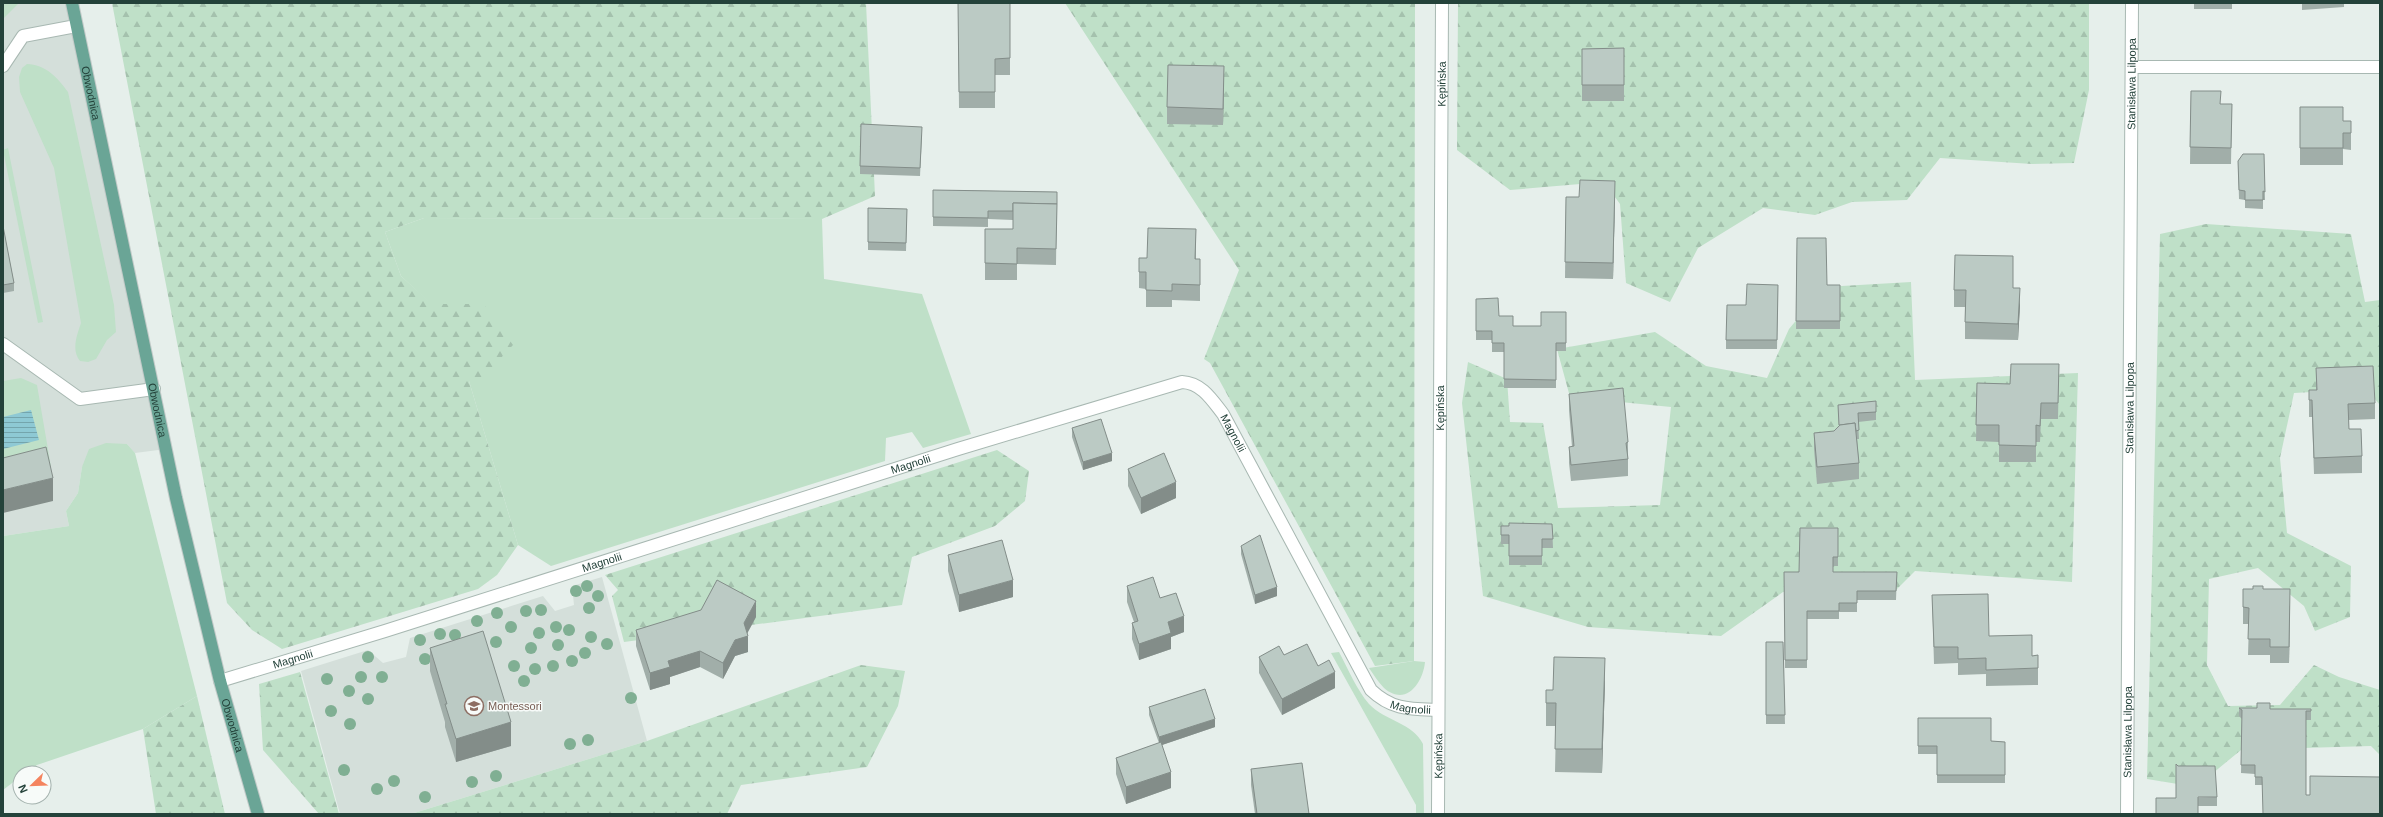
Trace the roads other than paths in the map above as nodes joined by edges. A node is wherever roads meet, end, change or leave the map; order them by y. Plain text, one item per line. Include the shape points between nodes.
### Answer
1 (72, 3) edge
2 (1442, 3) edge
3 (2132, 3) edge
4 (76, 26) junction
5 (3, 66) edge
6 (2132, 67) junction
7 (2380, 67) edge
8 (3, 344) edge
9 (154, 389) junction
10 (220, 681) junction
11 (1438, 710) junction
12 (258, 814) edge
13 (1438, 814) edge
14 (2126, 814) edge

1 - 4 main road, Obwodnica
2 - 11 street, Kępińska
3 - 6 street, Stanisława Lilpopa
4 - 5 street via 23,36
4 - 9 main road, Obwodnica
6 - 7 street
6 - 14 street, Stanisława Lilpopa
8 - 9 street via 80,399
9 - 10 main road, Obwodnica via 176,498
10 - 11 street, Magnolii via 958,449 1189,382 1201,388 1223,414 1371,690 1393,706
10 - 12 main road, Obwodnica
11 - 13 street, Kępińska

